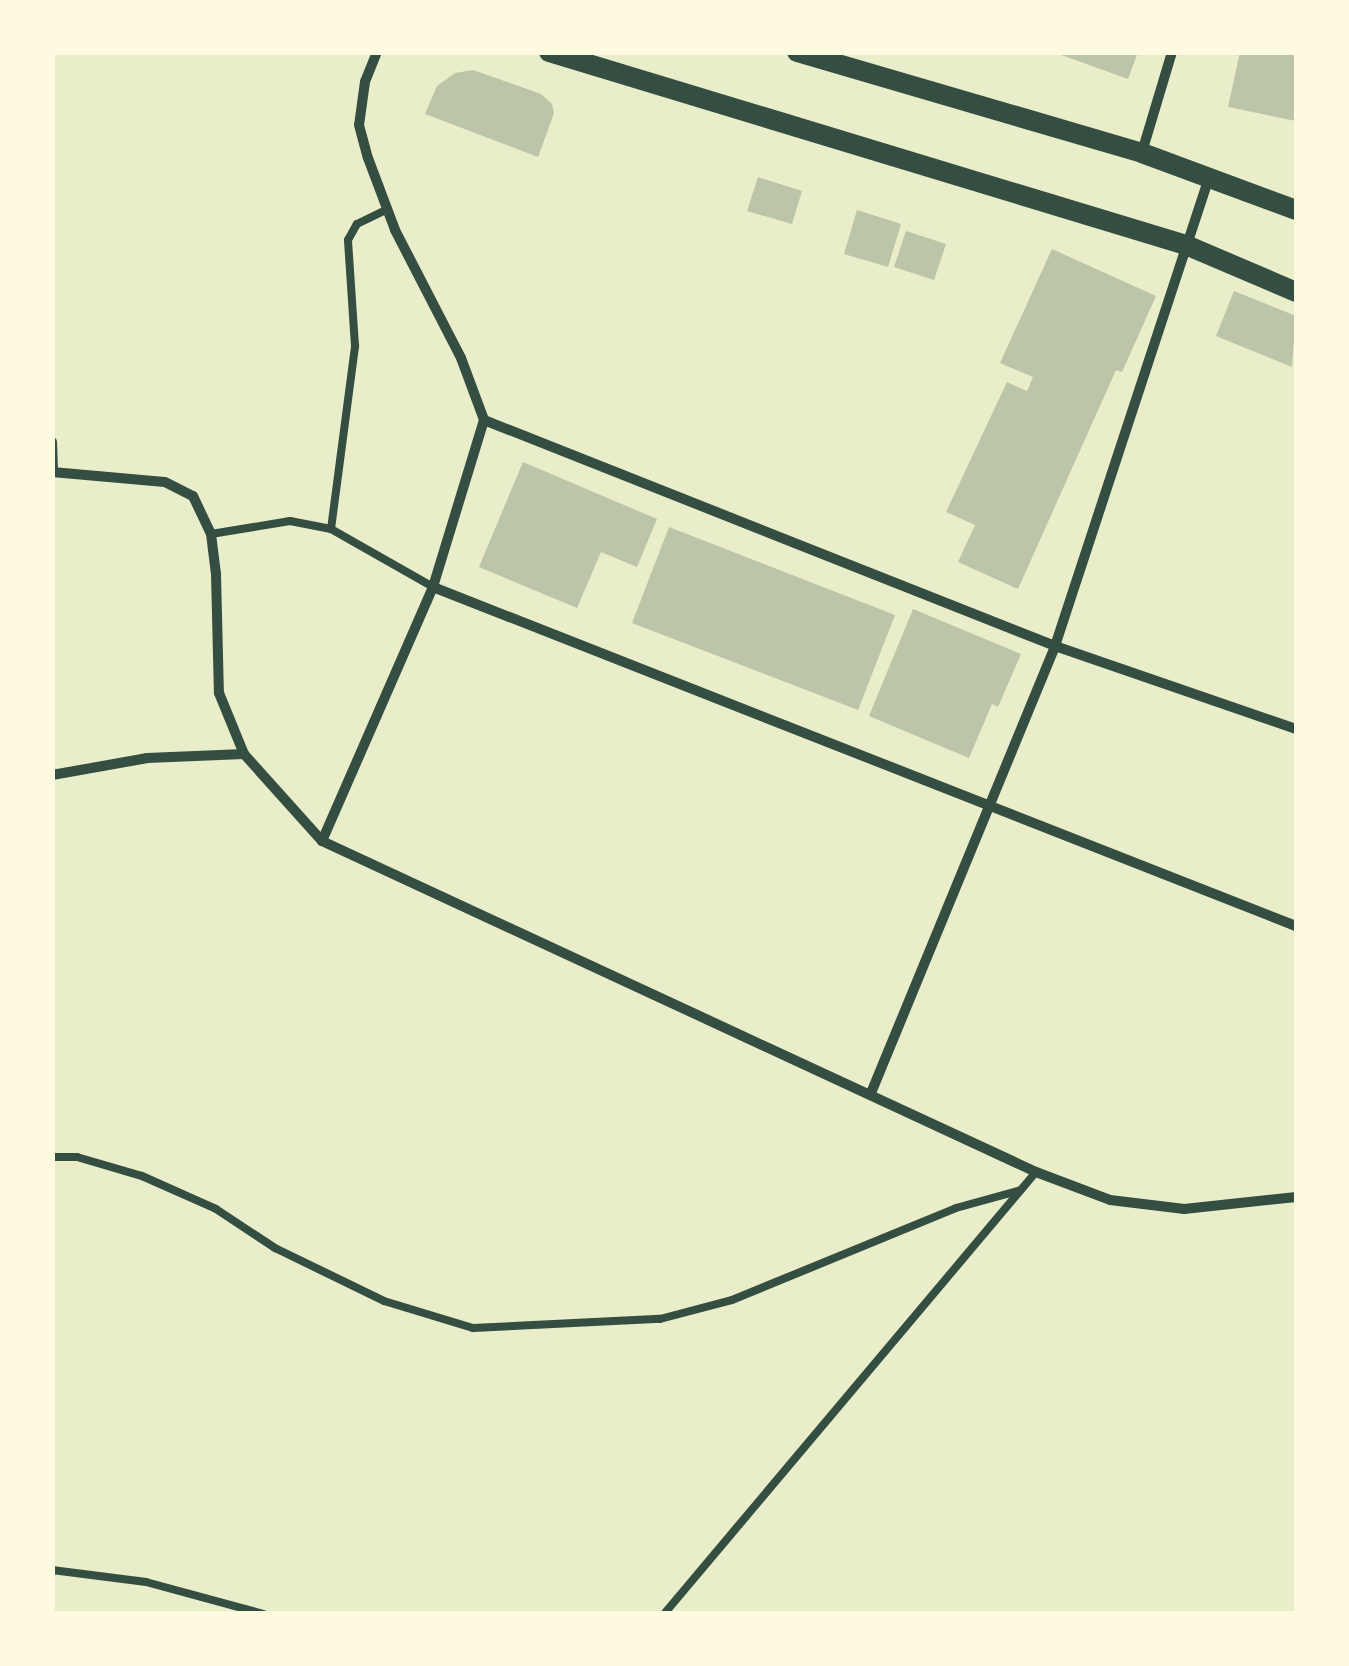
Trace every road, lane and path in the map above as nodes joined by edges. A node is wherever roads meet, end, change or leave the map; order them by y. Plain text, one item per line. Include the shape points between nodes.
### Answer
1 (376, 52) edge
2 (549, 52) edge
3 (797, 52) edge
4 (1172, 52) edge
5 (1142, 153) junction
6 (1210, 175) junction
7 (388, 209) junction
8 (1296, 210) edge
9 (1186, 245) junction
10 (1296, 292) edge
11 (484, 420) junction
12 (52, 442) edge
13 (53, 472) edge
14 (330, 530) junction
15 (210, 534) junction
16 (432, 588) junction
17 (1055, 646) junction
18 (1296, 729) edge
19 (244, 754) junction
20 (52, 776) edge
21 (986, 806) junction
22 (322, 842) junction
23 (1296, 926) edge
24 (871, 1093) junction
25 (52, 1156) edge
26 (1036, 1172) junction
27 (1021, 1190) junction
28 (1296, 1197) edge
29 (52, 1570) edge
30 (264, 1614) edge
31 (664, 1614) edge

1 - 7 street via 359,125
2 - 9 main road
3 - 5 main road
4 - 5 street
5 - 6 main road
6 - 8 main road
6 - 9 street
7 - 11 street via 462,358
7 - 14 lane via 357,224 348,240 355,346
9 - 10 main road
9 - 17 street
11 - 16 street
11 - 17 street
12 - 13 street
13 - 15 street via 165,482 194,496
14 - 15 lane via 290,520
14 - 16 lane
15 - 19 street via 218,693
16 - 21 street
16 - 22 street
17 - 18 street
17 - 21 street
19 - 20 street via 147,758
19 - 22 street
21 - 23 street
21 - 24 street
22 - 24 street
24 - 26 street
25 - 27 lane via 142,1176 384,1301 473,1328 678,1314 732,1300 956,1208
26 - 27 lane
26 - 28 street via 1110,1200 1184,1209
27 - 31 lane
29 - 30 lane via 146,1582

